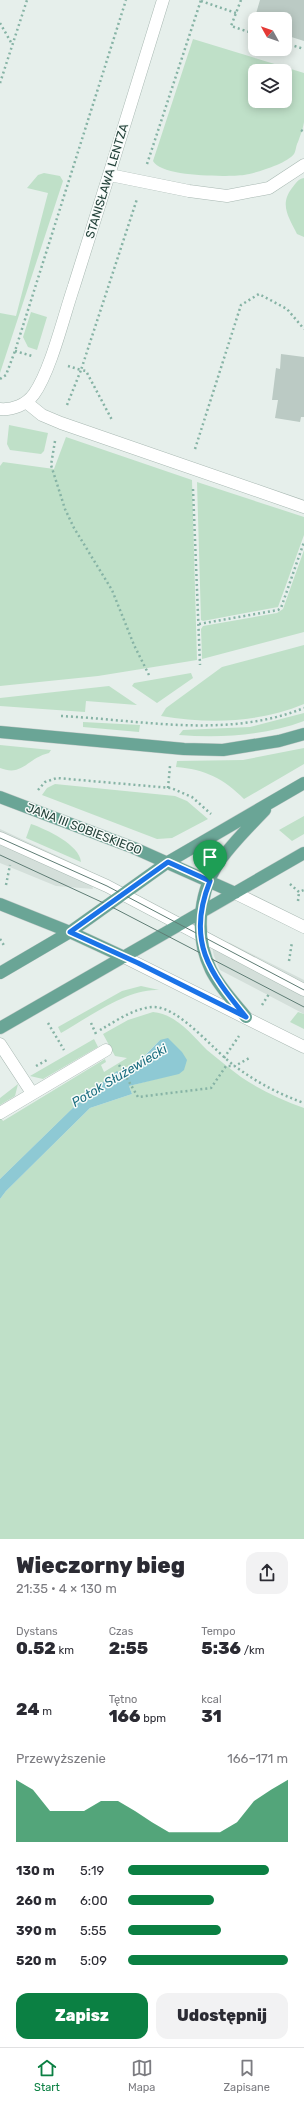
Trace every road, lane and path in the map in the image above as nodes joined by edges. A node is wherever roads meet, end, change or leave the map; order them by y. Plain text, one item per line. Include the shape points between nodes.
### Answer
1 (27, 0) edge
2 (126, 0) edge
3 (163, 0) edge
4 (241, 0) edge
5 (201, 1) dead end
6 (236, 13) junction
7 (0, 23) edge
8 (248, 32) edge
9 (13, 45) junction
10 (292, 45) edge
11 (304, 49) edge
12 (176, 76) dead end
13 (180, 78) dead end
14 (0, 83) edge
15 (304, 165) edge
16 (110, 175) junction
17 (304, 329) edge
18 (15, 351) junction
19 (33, 356) dead end
20 (0, 380) edge
21 (26, 402) junction
22 (66, 408) dead end
23 (0, 409) edge
24 (113, 421) dead end
25 (56, 438) dead end
26 (193, 455) dead end
27 (193, 482) dead end
28 (304, 507) edge
29 (304, 542) edge
30 (199, 624) junction
31 (200, 665) dead end
32 (149, 676) dead end
33 (304, 708) edge
34 (55, 716) dead end
35 (0, 732) edge
36 (304, 734) edge
37 (170, 765) dead end
38 (304, 783) edge
39 (168, 788) junction
40 (36, 796) dead end
41 (0, 797) edge
42 (272, 801) junction
43 (216, 818) dead end
44 (0, 838) edge
45 (304, 853) edge
46 (168, 862) junction
47 (285, 879) dead end
48 (210, 881) junction
49 (304, 890) edge
50 (235, 893) junction
51 (122, 894) junction
52 (0, 904) edge
53 (202, 912) junction
54 (180, 924) junction
55 (304, 927) edge
56 (70, 932) junction
57 (200, 935) junction
58 (124, 956) junction
59 (0, 973) edge
60 (304, 990) edge
61 (246, 1017) junction
62 (91, 1023) dead end
63 (0, 1028) edge
64 (51, 1028) dead end
65 (96, 1033) junction
66 (241, 1034) dead end
67 (89, 1036) dead end
68 (98, 1037) dead end
69 (0, 1044) edge
70 (70, 1047) dead end
71 (304, 1047) edge
72 (106, 1050) dead end
73 (251, 1057) dead end
74 (224, 1058) junction
75 (118, 1064) dead end
76 (235, 1066) junction
77 (32, 1094) junction
78 (304, 1103) edge
79 (0, 1113) edge

1 - 9 path
2 - 18 path
3 - 16 street, STANISŁAWA LENTZA
4 - 6 path
5 - 6 path
6 - 8 path via 232,26
7 - 9 path
9 - 14 path
10 - 11 path
12 - 13 path
15 - 16 street via 269,188 227,196
16 - 21 street, STANISŁAWA LENTZA via 49,361 34,394
17 - 26 path via 287,309 259,294 241,304
18 - 19 path
18 - 20 path via 6,375
21 - 23 street via 9,410
21 - 28 street via 42,415 61,423
22 - 24 path via 81,370 86,371
25 - 32 path via 51,465 65,509 112,590
27 - 30 path
29 - 30 path via 281,608
30 - 31 path
33 - 34 path via 275,718 209,726
35 - 36 main road via 184,749 223,750 279,742
37 - 39 path
38 - 42 main road
39 - 40 path via 57,778 42,785
39 - 43 path via 180,790 192,797
41 - 46 main road, JANA III SOBIESKIEGO
42 - 46 main road
42 - 48 main road via 224,856
44 - 51 street
45 - 50 main road
46 - 48 main road, JANA III SOBIESKIEGO
46 - 51 main road
47 - 49 path via 299,892
48 - 50 main road, JANA III SOBIESKIEGO
48 - 53 main road
50 - 53 main road
50 - 55 street
51 - 54 street
51 - 56 main road
52 - 56 main road
53 - 54 main road
53 - 57 main road
54 - 57 street
54 - 58 main road
56 - 58 main road
56 - 59 main road
57 - 60 street
57 - 61 main road via 212,972
58 - 61 street
58 - 63 main road
61 - 71 street
62 - 65 path
64 - 70 path via 64,1051
65 - 67 path
65 - 68 path
65 - 74 path via 134,1012 146,1008 161,1008 185,1022
66 - 74 path
69 - 77 street
72 - 77 street
73 - 76 path
74 - 76 path
75 - 76 path via 138,1097 210,1088 226,1066
76 - 78 path via 267,1087
77 - 79 street

